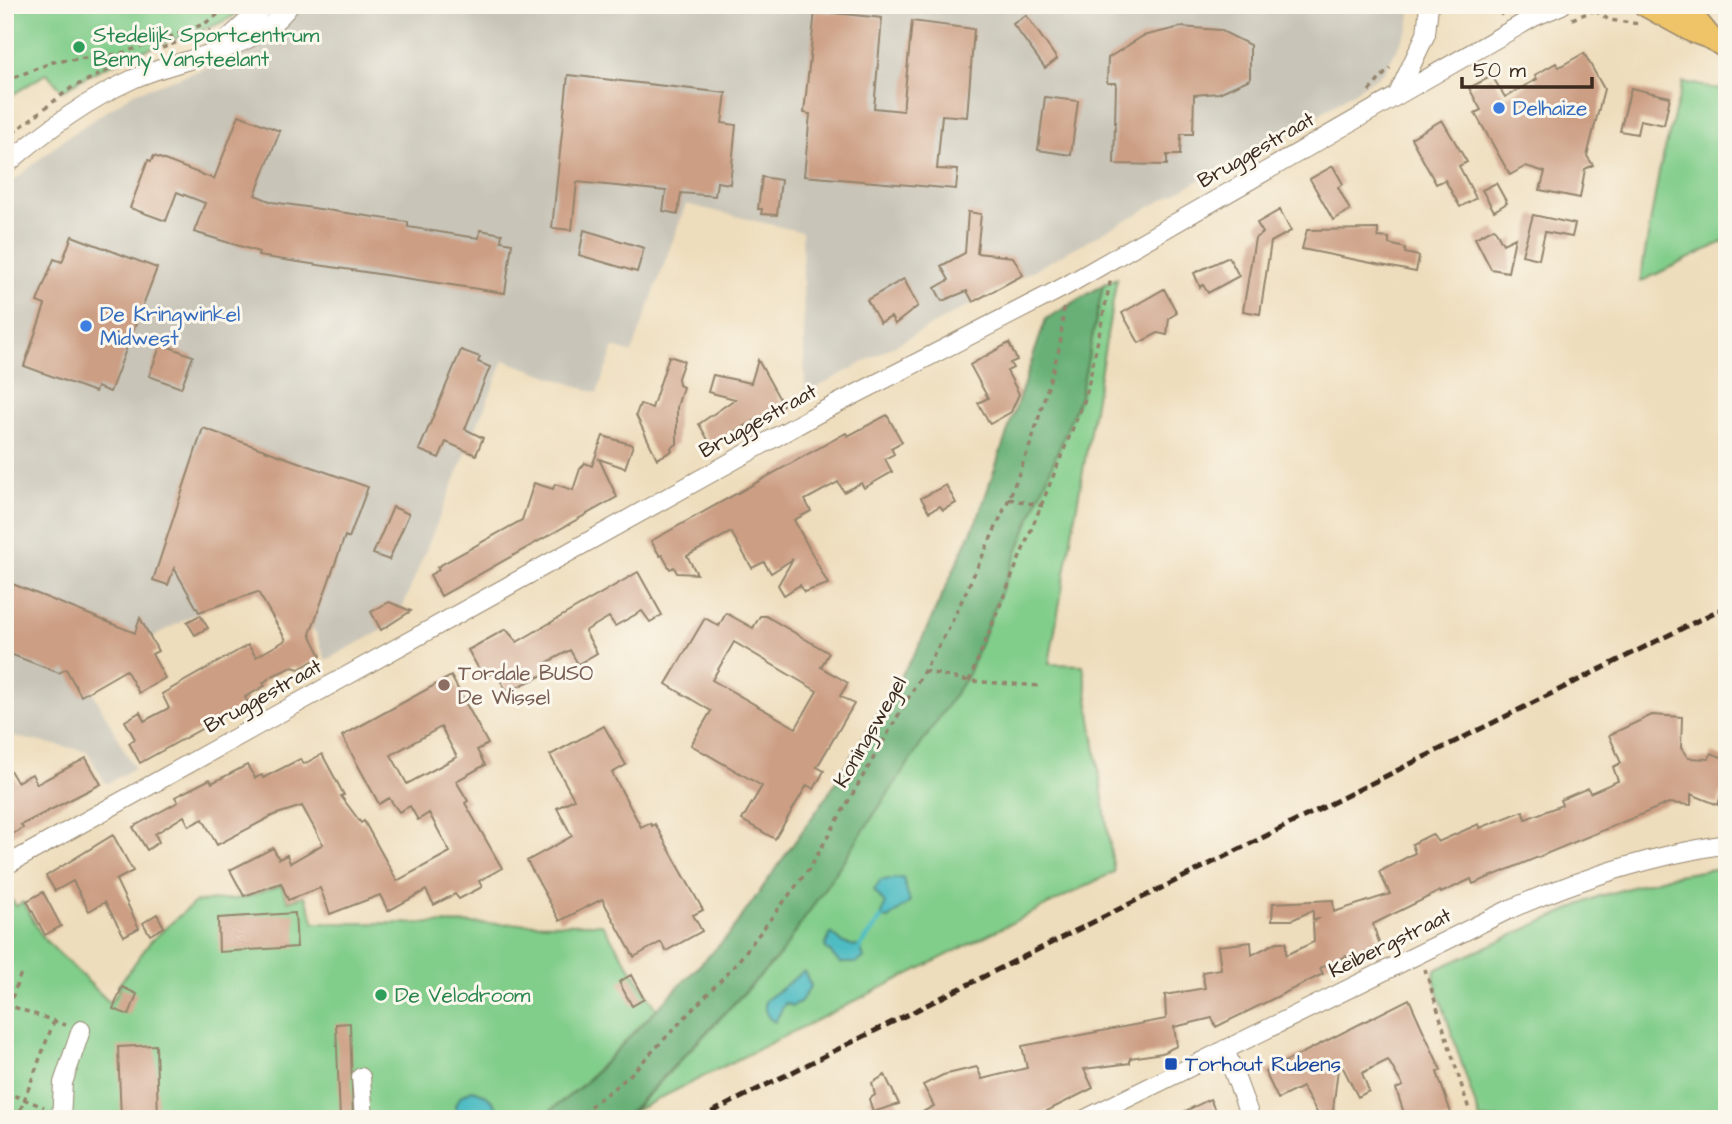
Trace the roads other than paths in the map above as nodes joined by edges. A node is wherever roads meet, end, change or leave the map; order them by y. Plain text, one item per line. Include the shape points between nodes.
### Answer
1 (265, 5) edge
2 (290, 5) edge
3 (1429, 5) edge
4 (1562, 5) edge
5 (1630, 5) edge
6 (1637, 5) edge
7 (1644, 5) edge
8 (1684, 5) edge
9 (1540, 11) edge
10 (1719, 44) edge
11 (216, 50) junction
12 (1397, 97) junction
13 (5, 166) edge
14 (1727, 844) edge
15 (5, 866) edge
16 (81, 1030) road end
17 (1225, 1049) junction
18 (361, 1077) dead end
19 (61, 1116) edge
20 (364, 1119) edge
21 (1085, 1119) edge
22 (1251, 1119) edge

1 - 11 street
2 - 11 street via 252,39
3 - 12 street via 1426,34
4 - 9 street, Bruggestraat
5 - 6 main road
7 - 10 main road
8 - 10 main road
9 - 12 street, Bruggestraat
11 - 13 street via 111,91 54,125
12 - 15 street, Bruggestraat via 1064,287 820,413
14 - 17 street, Keibergstraat via 1637,860 1574,880
16 - 19 street via 63,1083
17 - 21 street, Keibergstraat
17 - 22 street
18 - 20 street

